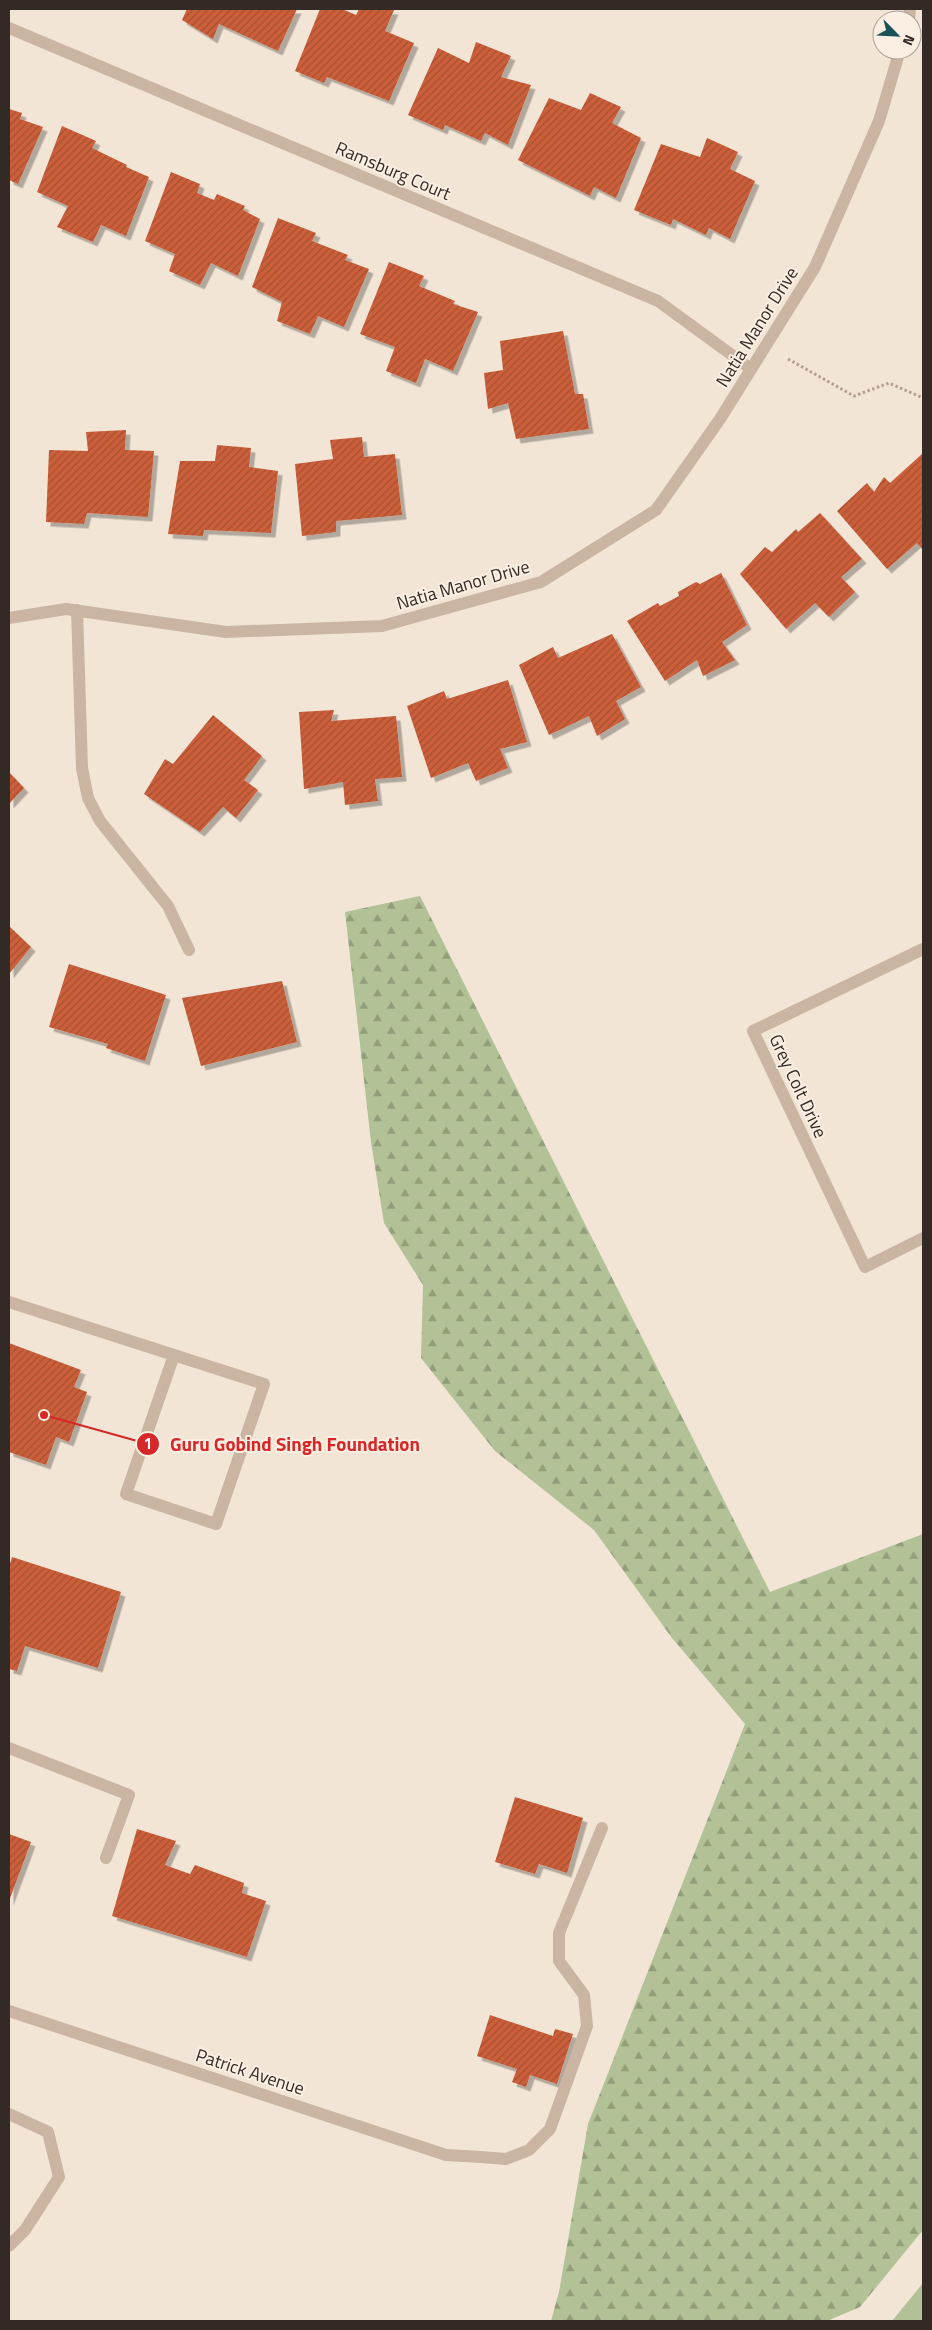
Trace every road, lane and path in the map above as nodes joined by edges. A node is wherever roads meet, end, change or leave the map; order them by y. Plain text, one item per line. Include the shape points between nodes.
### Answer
1 (9, 28) edge
2 (897, 60) edge
3 (766, 346) junction
4 (752, 369) junction
5 (923, 398) edge
6 (77, 610) junction
7 (9, 618) edge
8 (923, 949) edge
9 (189, 950) dead end
10 (923, 1238) edge
11 (9, 1302) edge
12 (174, 1355) junction
13 (9, 1748) edge
14 (602, 1828) dead end
15 (106, 1858) dead end
16 (9, 2011) edge
17 (9, 2114) edge
18 (9, 2246) edge

1 - 4 street, Ramsburg Court via 658,301
2 - 3 street, Natia Manor Drive via 879,120 815,267
3 - 4 street, Natia Manor Drive
3 - 5 path via 854,396 889,383
4 - 6 street, Natia Manor Drive via 656,510 541,582 382,626 226,632
6 - 7 street, Natia Manor Drive
6 - 9 street via 82,768 88,798 100,821 168,906
8 - 10 street, Grey Colt Drive via 753,1031 865,1267
11 - 12 street
12 - 12 street via 264,1384 216,1524 126,1494
13 - 15 street via 129,1795
14 - 16 street, Patrick Avenue via 558,1933 559,1961 584,1995 587,2026 550,2129 529,2150 506,2159 446,2155
17 - 18 street via 48,2132 59,2177 25,2230

